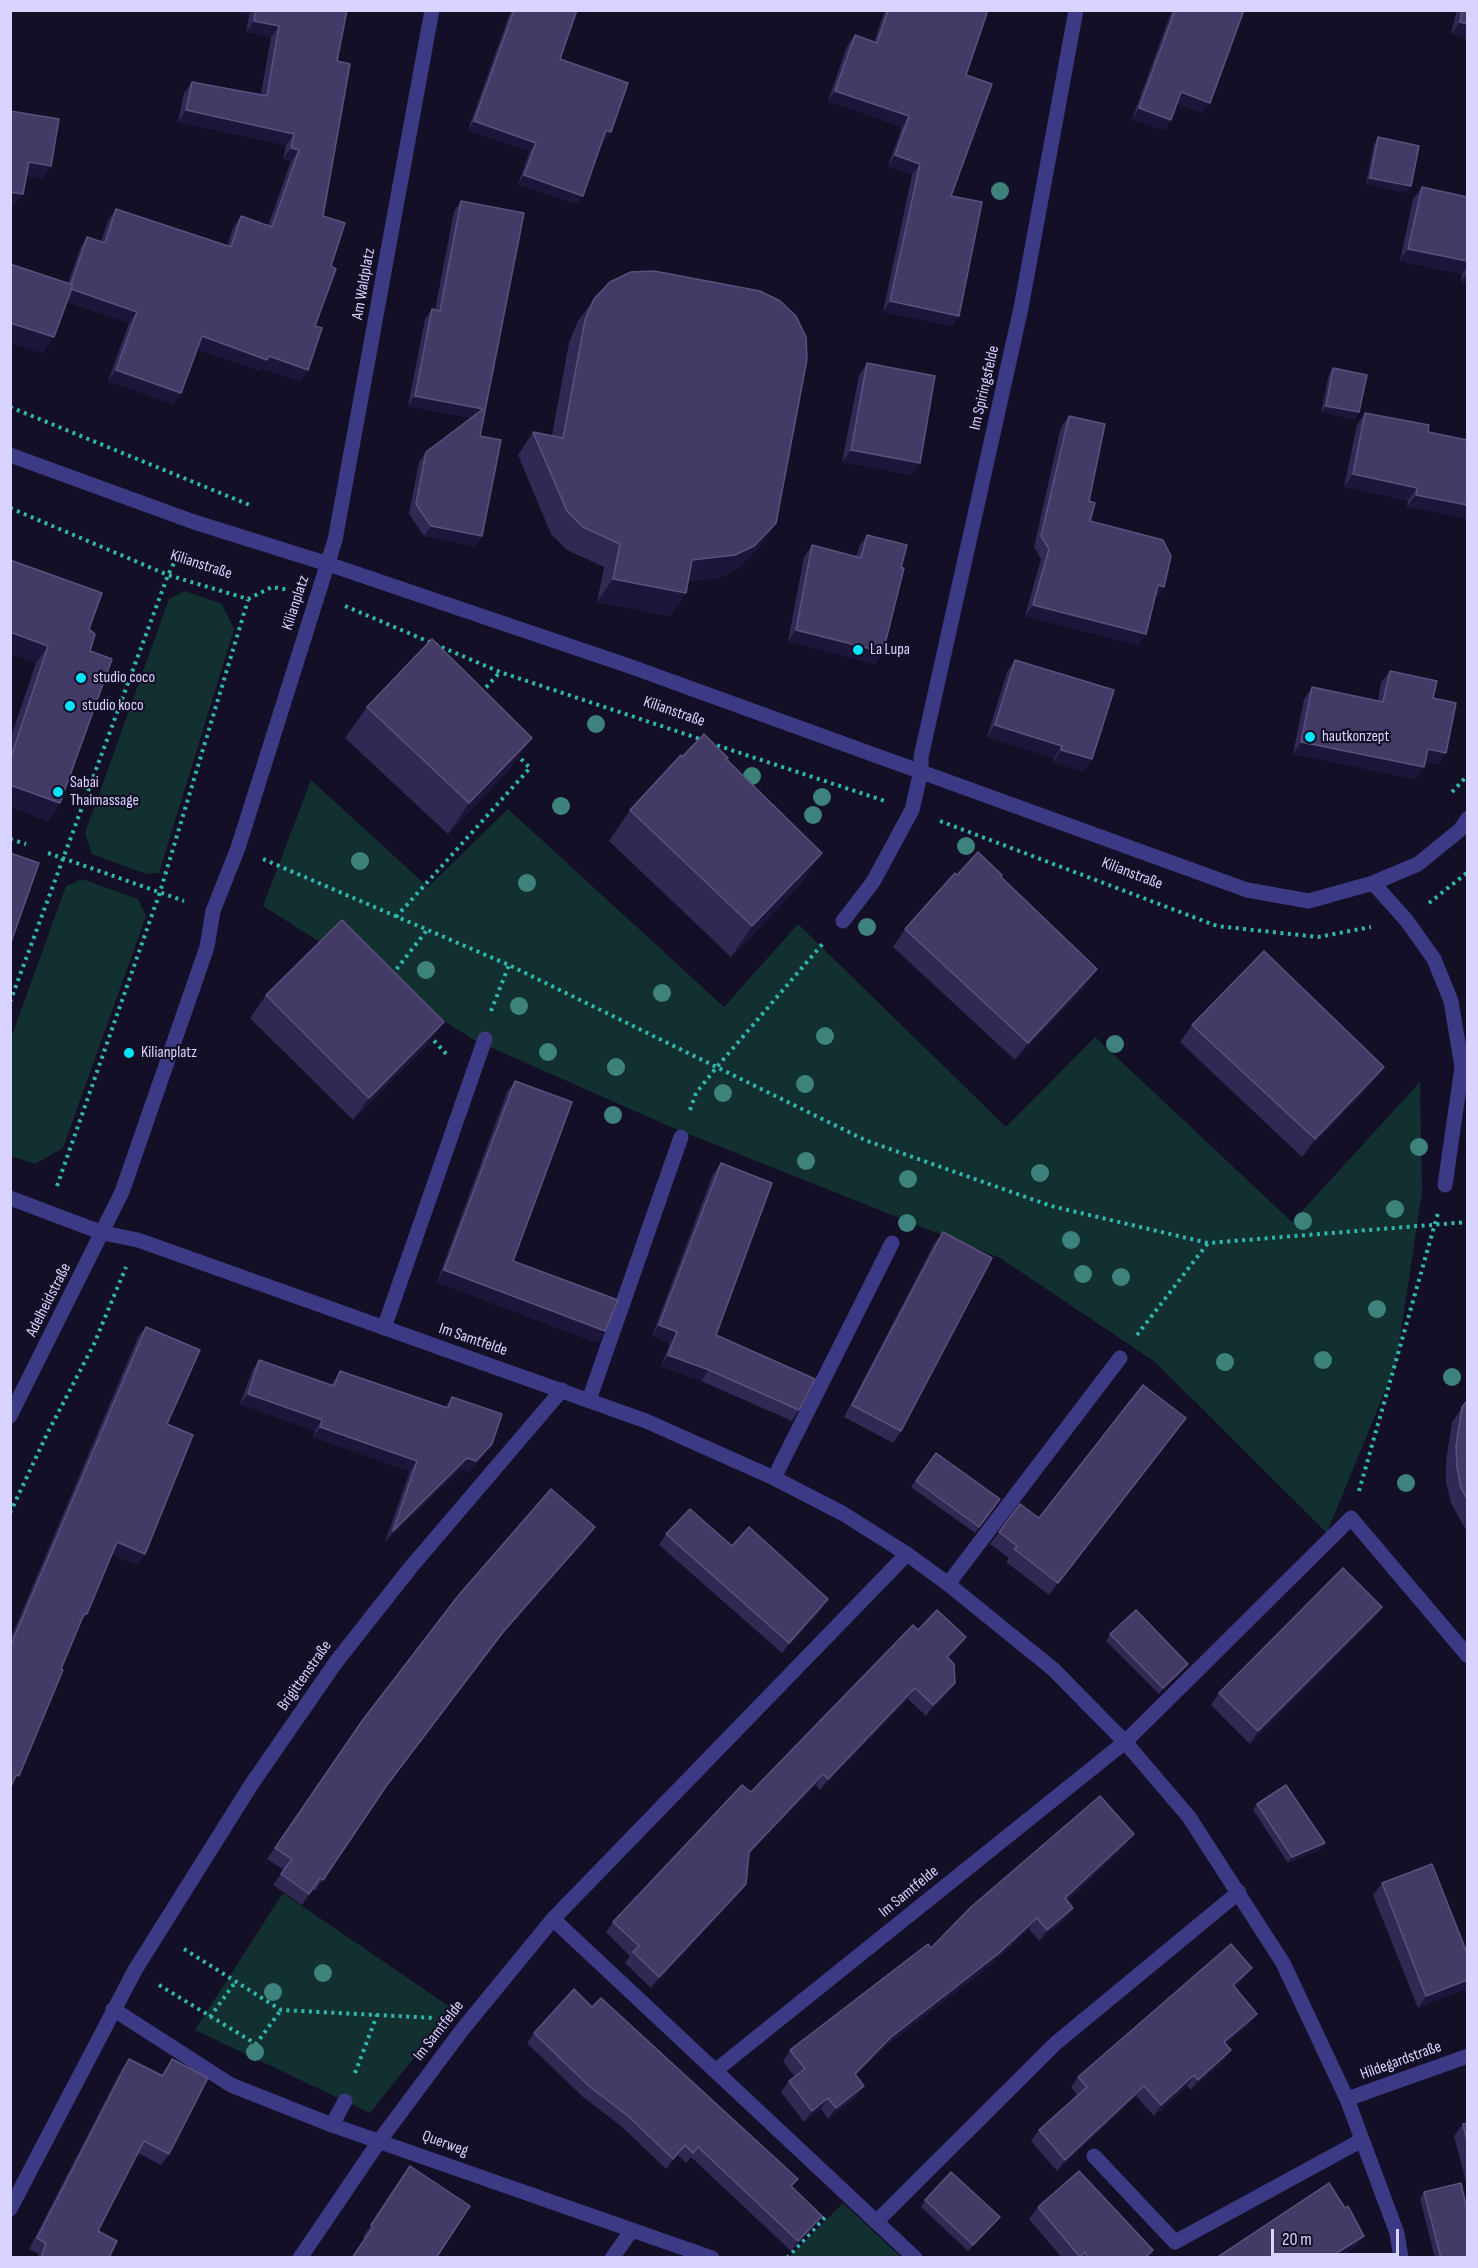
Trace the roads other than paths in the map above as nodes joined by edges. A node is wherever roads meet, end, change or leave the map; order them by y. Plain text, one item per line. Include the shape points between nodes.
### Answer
1 (432, 10) edge
2 (1076, 10) edge
3 (10, 455) edge
4 (328, 564) junction
5 (921, 771) junction
6 (1467, 818) edge
7 (1373, 883) junction
8 (843, 921) road end
9 (485, 1039) road end
10 (681, 1137) road end
11 (1445, 1185) dead end
12 (10, 1198) edge
13 (103, 1233) junction
14 (892, 1243) dead end
15 (384, 1328) junction
16 (1120, 1358) road end
17 (562, 1390) junction
18 (589, 1400) junction
19 (10, 1416) edge
20 (774, 1478) junction
21 (907, 1554) junction
22 (948, 1584) junction
23 (1467, 1656) edge
24 (1125, 1742) junction
25 (1239, 1892) junction
26 (553, 1919) junction
27 (113, 2009) junction
28 (1467, 2056) edge
29 (715, 2071) junction
30 (1347, 2099) junction
31 (345, 2101) road end
32 (332, 2125) junction
33 (380, 2140) junction
34 (1362, 2140) junction
35 (1094, 2156) dead end
36 (10, 2209) edge
37 (876, 2222) junction
38 (632, 2230) junction
39 (300, 2258) edge
40 (612, 2258) edge
41 (712, 2258) edge
42 (915, 2258) edge
43 (1401, 2258) edge

1 - 4 street, Am Waldplatz
2 - 5 street, Im Spiringsfelde via 1021,308
3 - 4 street, Kilianstraße via 194,522
4 - 5 street, Kilianstraße
4 - 13 street, Kilianplatz via 238,848 213,911 207,946 122,1192
5 - 7 street, Kilianstraße via 1246,890 1309,901
5 - 8 street, Im Spiringsfelde via 912,810 873,882
6 - 7 street, Kilianstraße via 1461,829 1418,864
7 - 11 street via 1434,959 1451,1001 1462,1066
9 - 15 street
10 - 18 street
12 - 13 street, Im Samtfelde
13 - 15 street, Im Samtfelde via 138,1240
13 - 19 street, Adelheidstraße
14 - 20 street
15 - 17 street, Im Samtfelde
16 - 22 street
17 - 18 street, Im Samtfelde
17 - 27 street, Brigittenstraße via 411,1567 336,1662 251,1785
18 - 20 street, Im Samtfelde
20 - 21 street, Im Samtfelde via 842,1513
21 - 22 street, Im Samtfelde
21 - 26 street, Im Samtfelde
22 - 24 street, Im Samtfelde via 1053,1669
23 - 24 street via 1352,1518
24 - 25 street, Im Samtfelde via 1189,1817
24 - 29 street, Im Samtfelde
25 - 30 street, Im Samtfelde via 1283,1964
25 - 37 street via 1056,2043
26 - 29 street
26 - 33 street, Im Samtfelde via 462,2030
27 - 32 street via 231,2085
27 - 36 street, Brigittenstraße
28 - 30 street, Hildegardstraße
29 - 37 street
30 - 34 street, Im Samtfelde
31 - 32 street
32 - 33 street
33 - 38 street, Querweg
33 - 39 street
34 - 35 street via 1175,2242
34 - 43 street, Im Samtfelde via 1397,2233
37 - 42 street
38 - 40 street
38 - 41 street, Querweg

